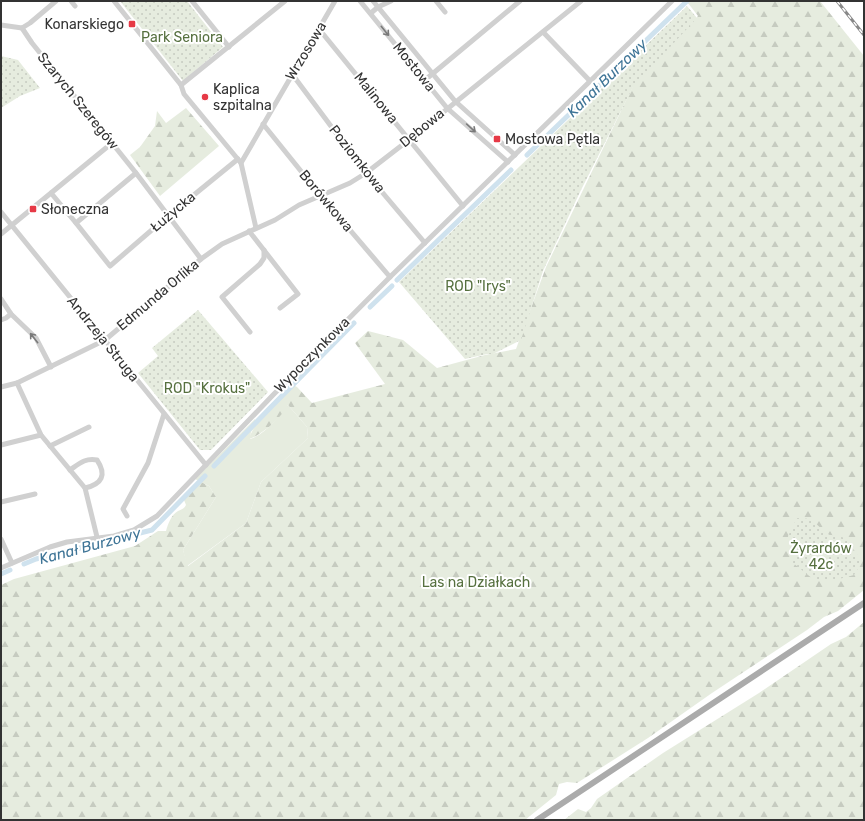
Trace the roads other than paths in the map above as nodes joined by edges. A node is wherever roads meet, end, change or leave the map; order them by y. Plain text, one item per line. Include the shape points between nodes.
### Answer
1 (56, 1) edge
2 (71, 1) edge
3 (114, 1) edge
4 (192, 1) edge
5 (285, 1) edge
6 (335, 1) edge
7 (360, 1) edge
8 (373, 1) edge
9 (391, 1) edge
10 (436, 1) edge
11 (520, 1) edge
12 (581, 1) edge
13 (672, 1) edge
14 (75, 6) dead end
15 (378, 7) junction
16 (445, 12) dead end
17 (370, 13) junction
18 (1, 25) edge
19 (22, 28) junction
20 (319, 29) junction
21 (543, 32) junction
22 (229, 47) junction
23 (292, 74) junction
24 (432, 74) junction
25 (425, 80) junction
26 (590, 81) junction
27 (181, 85) junction
28 (455, 101) junction
29 (448, 108) junction
30 (263, 124) junction
31 (410, 139) junction
32 (112, 143) junction
33 (515, 155) junction
34 (239, 161) junction
35 (508, 162) junction
36 (136, 173) junction
37 (366, 173) junction
38 (51, 193) junction
39 (321, 196) junction
40 (463, 206) junction
41 (1, 212) edge
42 (168, 216) junction
43 (76, 223) junction
44 (12, 226) junction
45 (256, 228) junction
46 (249, 231) junction
47 (1, 234) edge
48 (425, 243) junction
49 (264, 250) junction
50 (201, 259) junction
51 (390, 277) junction
52 (1, 299) edge
53 (280, 308) dead end
54 (11, 314) junction
55 (1, 320) edge
56 (250, 332) dead end
57 (105, 340) junction
58 (51, 367) junction
59 (17, 383) junction
60 (1, 387) edge
61 (164, 414) junction
62 (89, 427) dead end
63 (41, 435) junction
64 (1, 445) edge
65 (50, 446) junction
66 (206, 465) junction
67 (70, 470) junction
68 (85, 488) junction
69 (35, 494) dead end
70 (1, 502) edge
71 (127, 516) dead end
72 (97, 538) junction
73 (1, 539) edge
74 (12, 563) junction
75 (1, 568) edge
76 (864, 603) edge
77 (537, 820) edge

1 - 19 street
2 - 14 street
3 - 27 street
4 - 22 street
5 - 22 street
6 - 20 street, Wrzosowa
7 - 17 street, Mostowa
8 - 15 street, Mostowa
9 - 15 street
10 - 16 street
11 - 24 street
12 - 21 street, Dębowa
13 - 26 street, Wypoczynkowa
15 - 17 street
15 - 24 street, Mostowa
17 -> 25 street, Mostowa
18 - 19 street
19 - 32 street, Szarych Szeregów
20 - 23 street, Wrzosowa
20 - 31 street, Malinowa
21 - 26 street
21 - 28 street, Dębowa
22 - 27 street
23 - 30 street, Wrzosowa
23 - 37 street, Poziomkowa
24 - 25 street
24 - 28 street, Mostowa
25 - 29 street, Mostowa
26 - 33 street, Wypoczynkowa
27 - 34 street via 184,94
28 - 29 street, Dębowa
28 - 33 street, Mostowa
29 - 31 street, Dębowa
29 -> 35 street, Mostowa
30 - 34 street, Wrzosowa
30 - 39 street, Borówkowa
31 - 37 street, Dębowa
31 - 40 street, Malinowa
32 - 36 street, Szarych Szeregów
32 - 38 street
33 - 35 street, Wypoczynkowa
34 - 42 street, Łużycka
34 - 45 street
35 - 40 street, Wypoczynkowa
36 - 42 street, Szarych Szeregów
36 - 43 street
37 - 39 street, Dębowa
37 - 48 street, Poziomkowa
38 - 43 street
38 - 44 street
39 - 45 street, Dębowa
39 - 51 street, Borówkowa
40 - 48 street, Wypoczynkowa
41 - 44 street, Andrzeja Struga
42 - 43 street, Łużycka via 110,266
42 - 50 street, Szarych Szeregów
44 - 47 street
44 - 57 street, Andrzeja Struga
45 - 46 street, Dębowa
46 - 49 street
46 - 50 street, Edmunda Orlika via 222,244
48 - 51 street, Wypoczynkowa
49 - 53 street via 298,294
49 - 56 street via 264,258 260,264 222,297
50 - 57 street, Edmunda Orlika
51 - 66 street, Wypoczynkowa
52 - 54 street
54 - 55 street
58 -> 54 street via 36,338
57 - 58 street, Edmunda Orlika
57 - 61 street, Andrzeja Struga
58 - 59 street, Edmunda Orlika
59 - 60 street, Edmunda Orlika
59 - 63 street
61 - 66 street, Andrzeja Struga
61 - 71 street via 148,463 123,509
62 - 65 street
63 - 64 street
63 - 65 street
65 - 67 street
66 - 72 street, Wypoczynkowa via 166,508 143,526
67 - 68 street
67 - 68 street via 84,460 97,460 103,474 94,486
68 - 72 street
69 - 70 street
72 - 74 street, Wypoczynkowa via 67,542
73 - 74 street
74 - 75 street, Wypoczynkowa
76 - 77 main road

